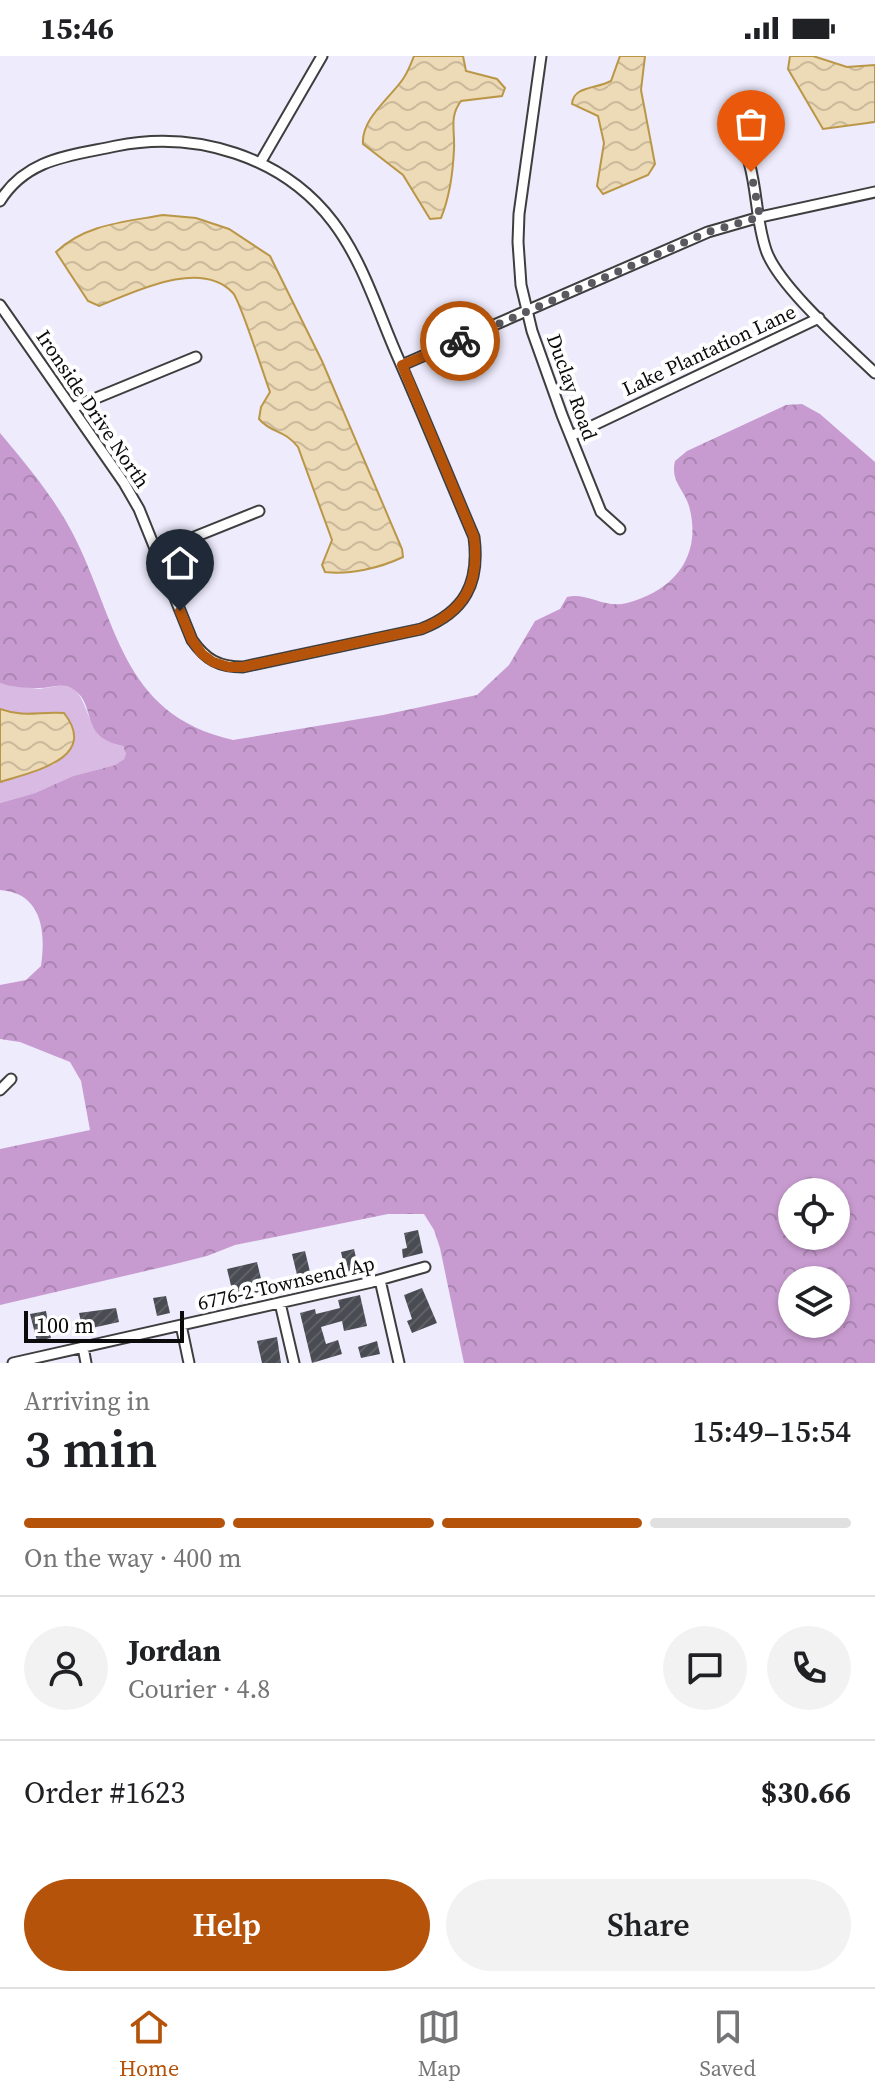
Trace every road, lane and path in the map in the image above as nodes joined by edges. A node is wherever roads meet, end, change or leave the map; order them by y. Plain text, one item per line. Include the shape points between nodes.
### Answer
1 (322, 56) edge
2 (541, 56) edge
3 (732, 128) dead end
4 (260, 163) junction
5 (875, 192) edge
6 (0, 201) edge
7 (760, 217) junction
8 (0, 305) edge
9 (528, 312) junction
10 (819, 318) junction
11 (196, 357) dead end
12 (402, 365) junction
13 (875, 373) edge
14 (72, 408) junction
15 (571, 436) junction
16 (259, 511) dead end
17 (620, 529) dead end
18 (157, 552) junction
19 (11, 1079) dead end
20 (0, 1090) edge
21 (425, 1267) dead end
22 (380, 1280) junction
23 (280, 1303) junction
24 (181, 1325) junction
25 (83, 1347) junction
26 (13, 1363) edge
27 (86, 1363) edge
28 (189, 1363) edge
29 (294, 1363) edge
30 (399, 1363) edge

1 - 4 street
2 - 9 street, Duclay Road via 519,214 521,285
3 - 7 street via 745,145
4 - 6 street via 228,149 154,141 54,159 31,168
4 - 12 street via 300,188 332,220
5 - 7 street
7 - 9 street via 708,232
7 - 10 street via 773,265
8 - 14 street, Ironside Drive North
9 - 12 street
9 - 15 street, Duclay Road
10 - 13 street
10 - 15 street, Lake Plantation Lane
11 - 14 street
12 - 18 street, Ironside Drive North via 474,537 477,557 467,594 438,623 243,667 213,662 192,640
14 - 18 street, Ironside Drive North via 124,483
15 - 17 street, Duclay Road via 601,512
16 - 18 street
19 - 20 street
21 - 22 street, 6776-2 Townsend Ap
22 - 23 street, 6776-2 Townsend Ap
22 - 30 street
23 - 24 street, 6776-2 Townsend Ap
23 - 29 street
24 - 25 street, 6776-2 Townsend Ap
24 - 28 street
25 - 26 street, 6776-2 Townsend Ap
25 - 27 street

